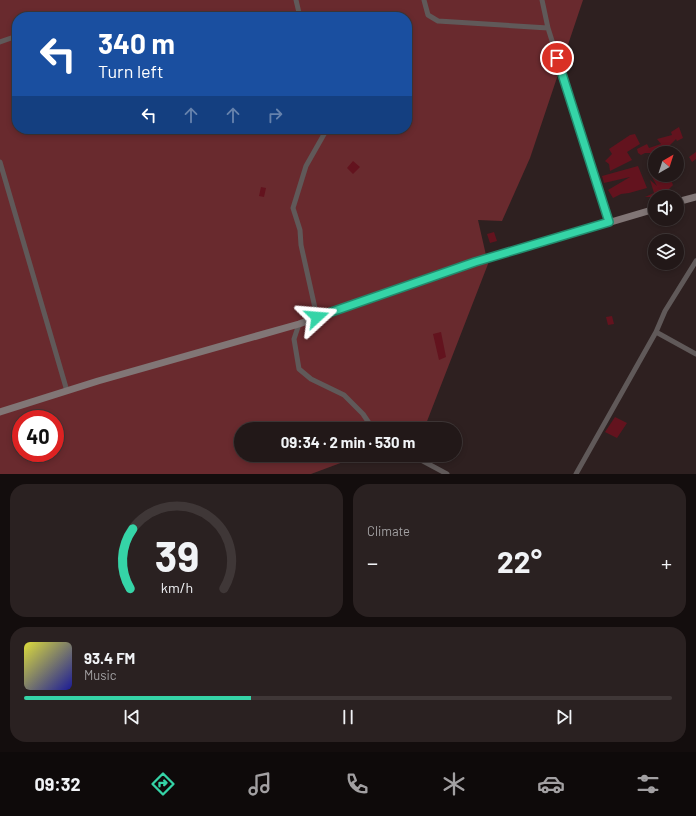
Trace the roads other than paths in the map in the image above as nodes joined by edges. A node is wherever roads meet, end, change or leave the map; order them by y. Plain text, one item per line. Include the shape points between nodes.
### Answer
1 (296, 0) edge
2 (424, 0) edge
3 (542, 0) edge
4 (299, 12) edge
5 (548, 28) junction
6 (12, 38) edge
7 (0, 42) edge
8 (325, 134) edge
9 (0, 162) edge
10 (696, 197) edge
11 (684, 200) edge
12 (648, 211) edge
13 (609, 222) junction
14 (696, 261) edge
15 (317, 317) junction
16 (299, 324) junction
17 (656, 332) junction
18 (696, 354) edge
19 (68, 391) junction
20 (0, 412) edge
21 (368, 422) edge
22 (425, 462) edge
23 (447, 474) edge
24 (576, 474) edge

1 - 4 street
2 - 5 street via 428,15 438,21
3 - 5 street
5 - 13 street
6 - 7 street
8 - 15 street via 306,166 293,208 300,230
9 - 19 street
10 - 11 street
12 - 13 street
13 - 15 street via 475,262
14 - 17 street via 665,311
15 - 16 street
16 - 19 street
16 - 21 street via 294,339 299,369 312,379 344,395
17 - 18 street
17 - 24 street
19 - 20 street
22 - 23 street

